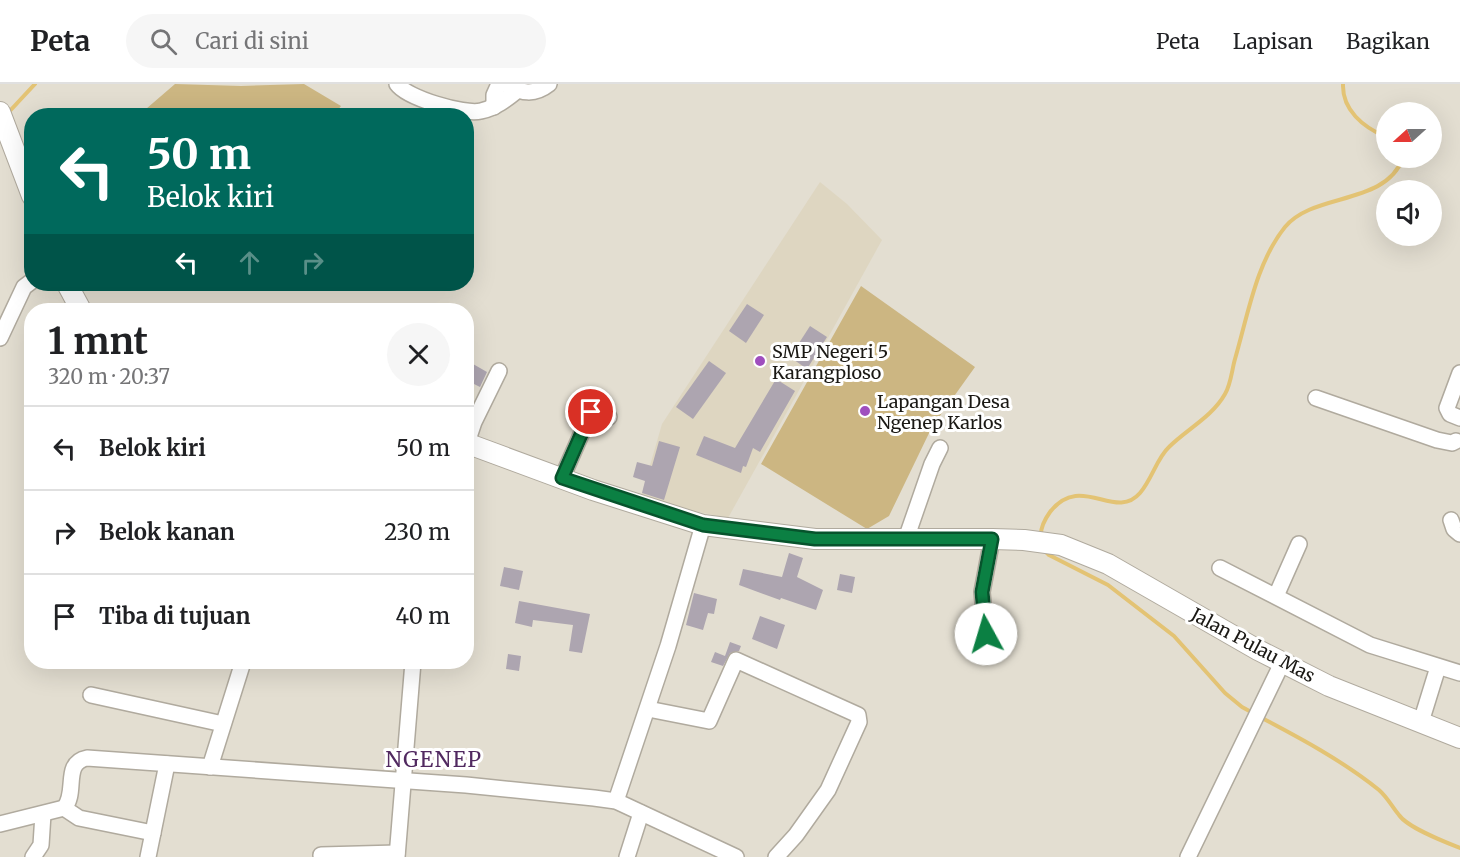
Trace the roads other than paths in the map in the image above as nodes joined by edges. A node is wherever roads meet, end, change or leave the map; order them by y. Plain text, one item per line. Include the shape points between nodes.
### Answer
1 (397, 84) edge
2 (499, 84) edge
3 (549, 84) edge
4 (511, 87) edge
5 (494, 107) junction
6 (456, 108) edge
7 (474, 111) edge
8 (2, 117) edge
9 (24, 175) edge
10 (24, 287) edge
11 (0, 338) edge
12 (499, 371) dead end
13 (1460, 373) edge
14 (1316, 398) dead end
15 (609, 417) dead end
16 (1460, 418) edge
17 (474, 422) edge
18 (1459, 436) edge
19 (474, 446) edge
20 (940, 448) dead end
21 (562, 478) junction
22 (1451, 520) dead end
23 (703, 525) junction
24 (1460, 534) edge
25 (906, 539) junction
26 (992, 539) junction
27 (1299, 544) dead end
28 (1220, 568) dead end
29 (1276, 596) junction
30 (986, 634) dead end
31 (1282, 663) junction
32 (1438, 667) junction
33 (241, 669) edge
34 (412, 669) edge
35 (1460, 673) edge
36 (92, 695) dead end
37 (648, 708) junction
38 (1421, 722) junction
39 (223, 724) junction
40 (1460, 738) edge
41 (167, 764) junction
42 (210, 767) junction
43 (402, 783) junction
44 (616, 801) junction
45 (64, 808) junction
46 (641, 813) junction
47 (43, 814) junction
48 (0, 824) edge
49 (153, 833) junction
50 (321, 855) dead end
51 (397, 855) edge
52 (33, 857) edge
53 (148, 857) edge
54 (627, 857) edge
55 (736, 857) edge
56 (776, 857) edge
57 (1188, 857) edge

1 - 6 street via 405,92
2 - 5 street
3 - 4 street via 540,91
4 - 5 street
5 - 7 street
8 - 9 street
10 - 11 street
12 - 17 street
13 - 16 street via 1447,408 1448,413
14 - 18 street via 1437,440 1452,443
15 - 21 street via 591,412
19 - 21 street, Jalan Pulau Mas
20 - 25 street
21 - 23 street, Jalan Pulau Mas
22 - 24 street
23 - 25 street, Jalan Pulau Mas via 815,539
23 - 37 street
25 - 26 street, Jalan Pulau Mas
26 - 30 street via 982,592
26 - 31 street, Jalan Pulau Mas via 1061,545 1099,559
27 - 29 street
28 - 29 street
29 - 32 street via 1370,645
31 - 38 street, Jalan Pulau Mas
31 - 57 street
32 - 35 street
32 - 38 street
33 - 39 street
34 - 43 street
36 - 39 street
37 - 44 street
37 - 56 street via 709,721 736,660 858,715 859,722 833,782
38 - 40 street, Jalan Pulau Mas
39 - 42 street
41 - 42 street
41 - 45 street via 79,760 74,764
41 - 49 street
42 - 43 street
43 - 44 street via 529,790
43 - 51 street
44 - 46 street
45 - 47 street
45 - 49 street via 79,818
46 - 54 street
46 - 55 street
47 - 48 street
47 - 52 street via 41,845
49 - 53 street
50 - 51 street

